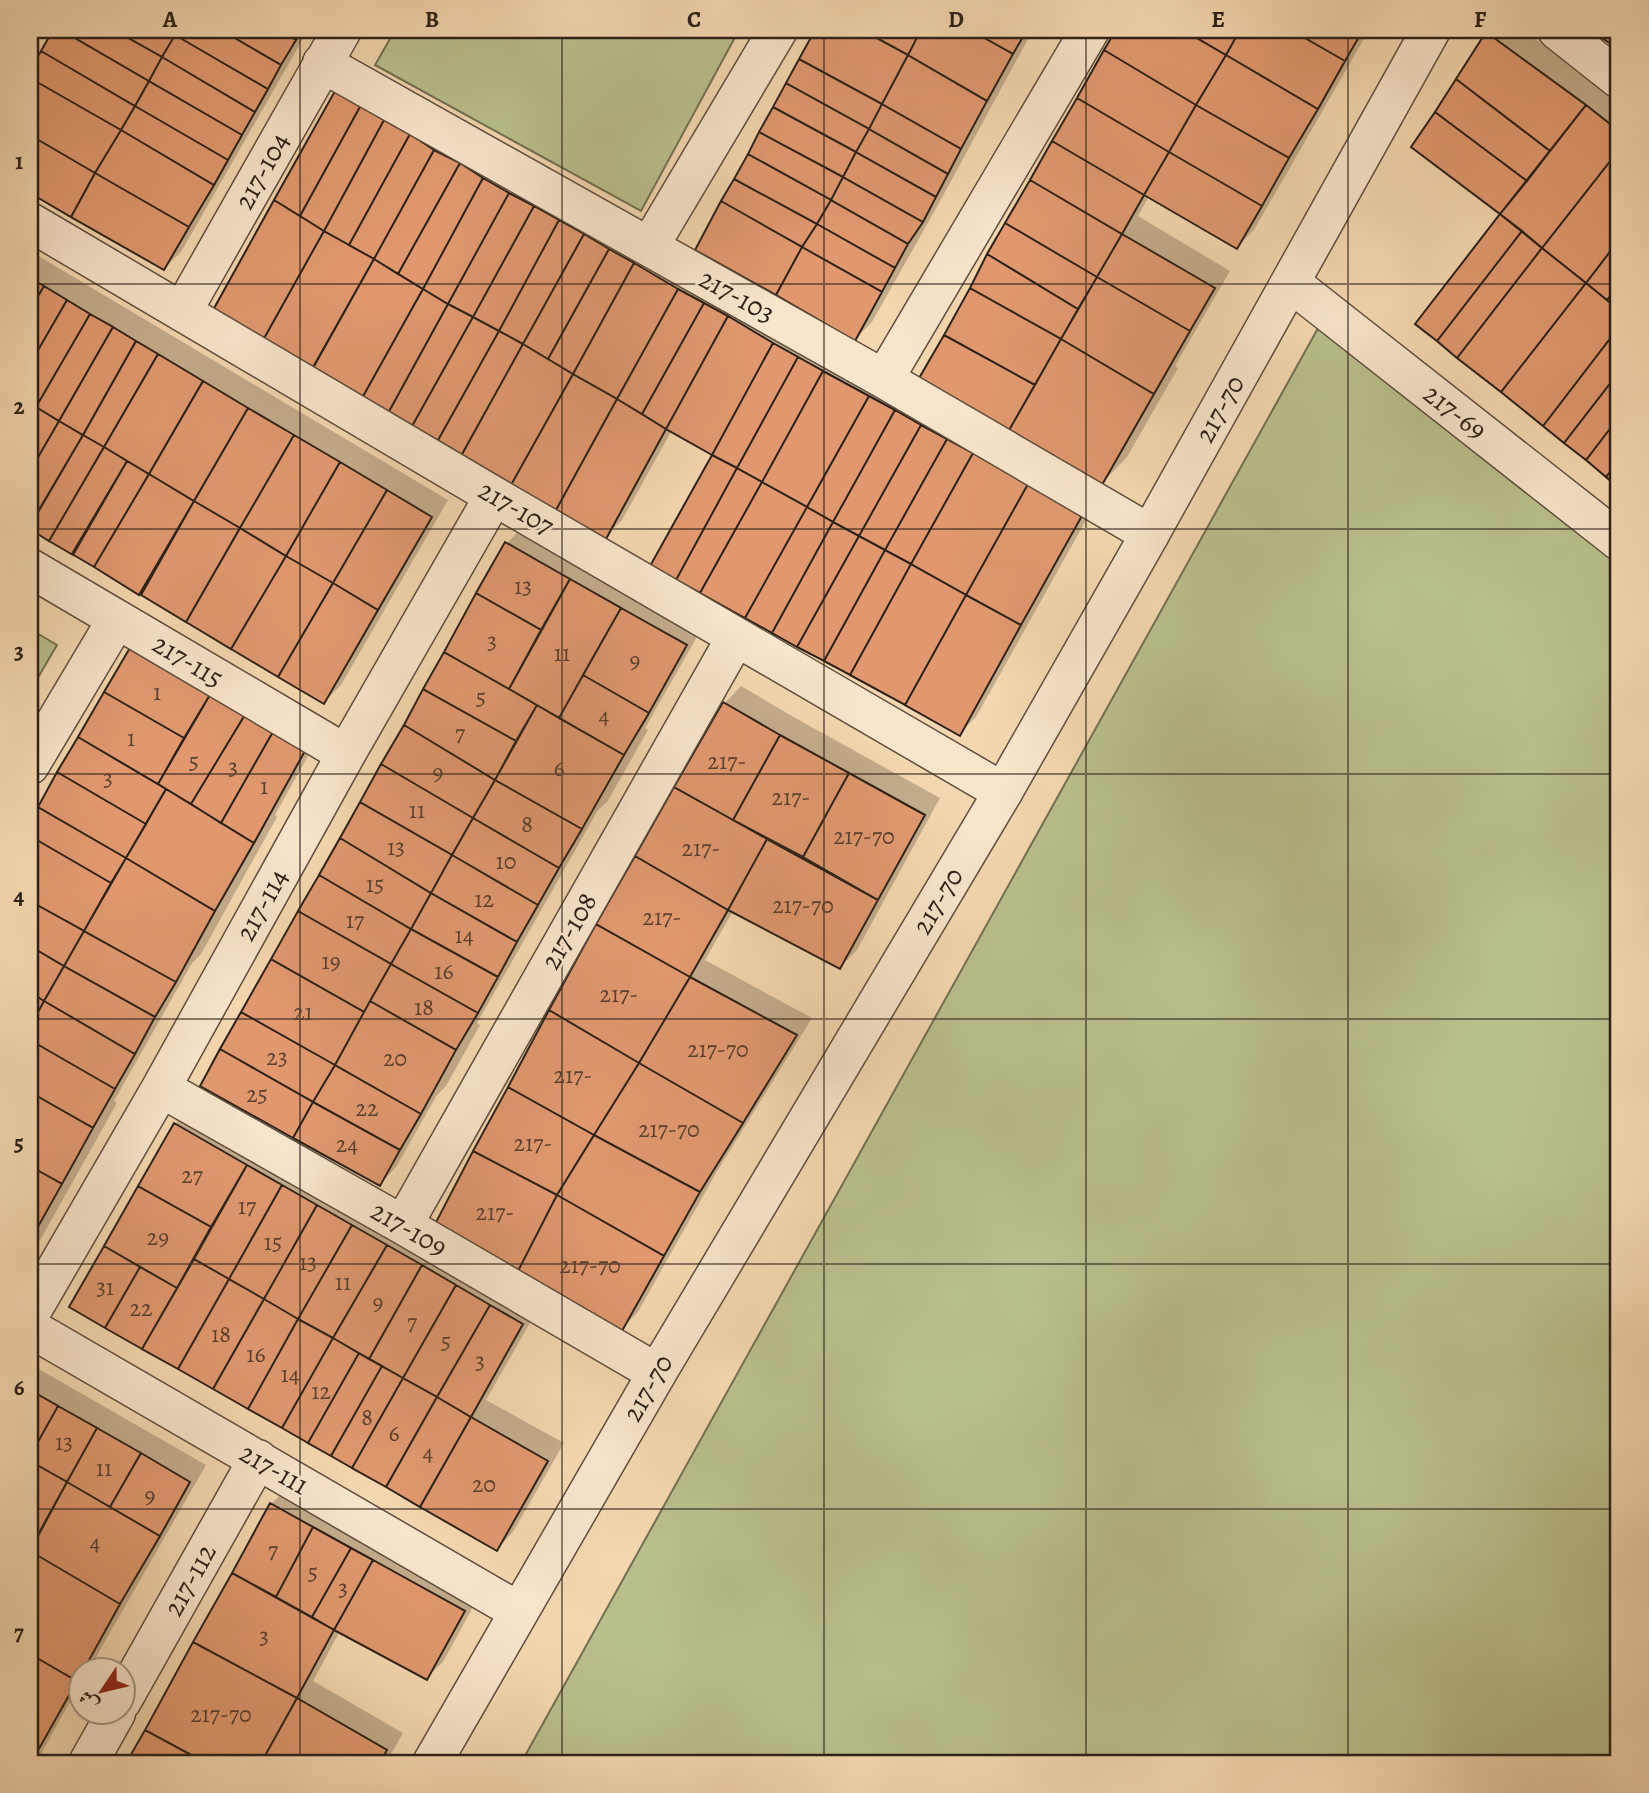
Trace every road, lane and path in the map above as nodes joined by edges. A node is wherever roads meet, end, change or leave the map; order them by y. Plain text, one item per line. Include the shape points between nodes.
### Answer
1 (342, 30) edge
2 (778, 30) edge
3 (1090, 30) edge
4 (1431, 30) edge
5 (1558, 30) edge
6 (323, 63) junction
7 (1619, 79) edge
8 (30, 222) edge
9 (649, 247) junction
10 (1291, 283) junction
11 (182, 312) junction
12 (884, 379) junction
13 (494, 496) junction
14 (1150, 534) junction
15 (1619, 541) edge
16 (30, 568) edge
17 (117, 619) junction
18 (736, 637) junction
19 (346, 754) junction
20 (30, 765) edge
21 (1003, 792) junction
22 (161, 1088) junction
23 (403, 1225) junction
24 (30, 1314) edge
25 (30, 1328) edge
26 (657, 1373) junction
27 (258, 1459) junction
28 (518, 1611) junction
29 (136, 1676) edge
30 (108, 1727) edge
31 (88, 1763) edge
32 (432, 1763) edge

1 - 6 street, 217-104
2 - 9 street
3 - 12 street
4 - 10 street, 217-70
5 - 7 street
6 - 9 street, 217-103
6 - 11 street, 217-104
8 - 11 street, 217-107
9 - 12 street, 217-103
10 - 14 street, 217-70
10 - 15 street, 217-69
11 - 13 street, 217-107
12 - 14 street, 217-103
13 - 18 street, 217-107
13 - 19 street, 217-114
14 - 21 street, 217-70
16 - 17 street, 217-115
17 - 19 street, 217-115
17 - 20 street
18 - 21 street, 217-107
18 - 23 street, 217-108
19 - 22 street, 217-114
21 - 26 street, 217-70
22 - 23 street, 217-109
22 - 24 street, 217-114
23 - 26 street, 217-109
25 - 27 street, 217-111
26 - 28 street, 217-70
27 - 28 street, 217-111
27 - 29 street, 217-112
28 - 32 street, 217-70
30 - 31 street

